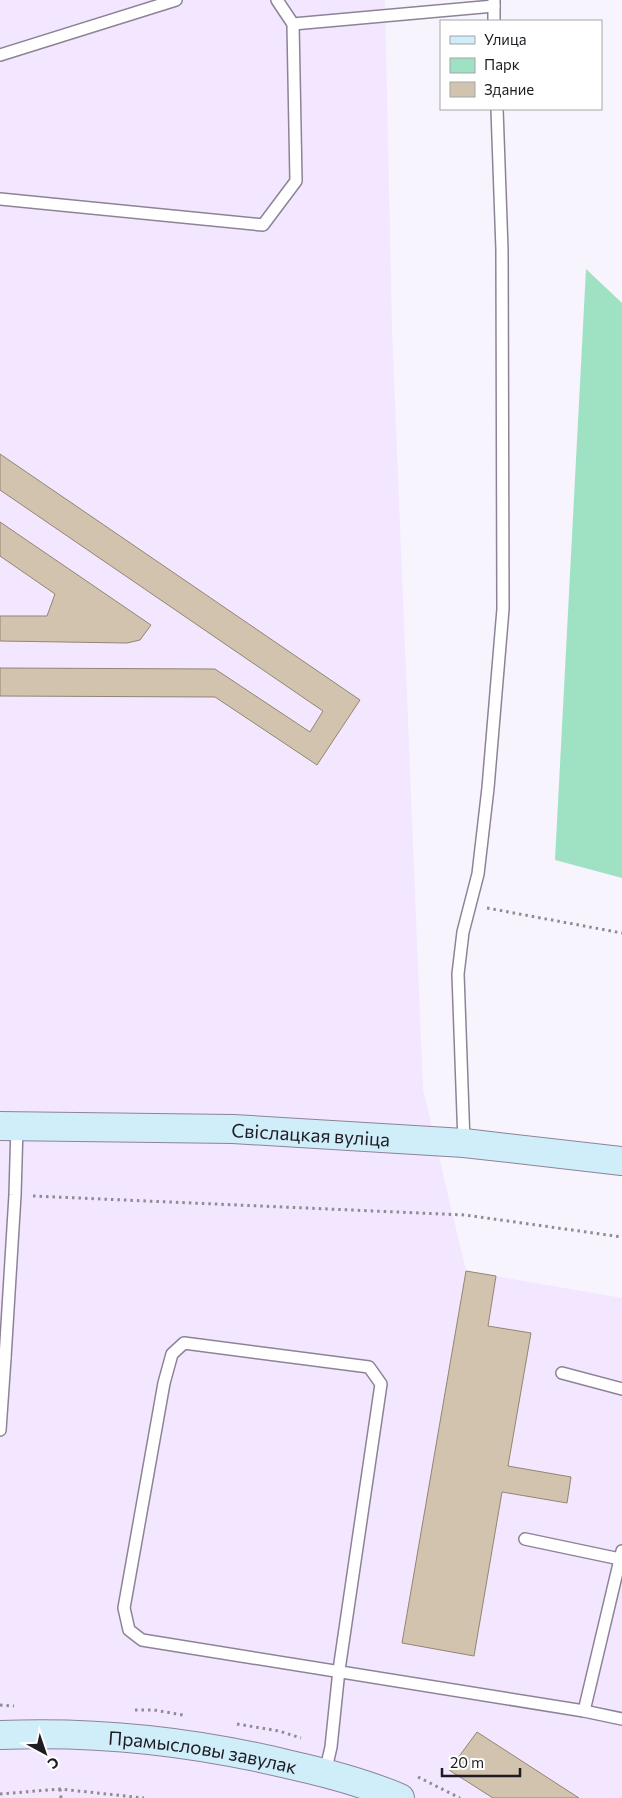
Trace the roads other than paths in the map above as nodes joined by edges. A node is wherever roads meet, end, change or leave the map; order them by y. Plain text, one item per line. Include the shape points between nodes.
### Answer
1 (176, 0) edge
2 (278, 0) edge
3 (494, 3) edge
4 (494, 20) edge
5 (293, 24) junction
6 (0, 55) edge
7 (497, 110) edge
8 (0, 199) edge
9 (9, 1126) edge
10 (464, 1143) junction
11 (622, 1161) edge
12 (2, 1358) edge
13 (562, 1373) dead end
14 (622, 1389) edge
15 (0, 1430) edge
16 (525, 1539) dead end
17 (621, 1555) edge
18 (339, 1670) junction
19 (584, 1711) junction
20 (622, 1719) edge
21 (0, 1736) edge
22 (325, 1773) junction
23 (395, 1797) edge

1 - 6 lane
2 - 5 lane
3 - 4 lane
3 - 5 lane
5 - 8 lane via 296,181 263,226
7 - 10 lane via 502,250 503,609 479,865 463,932 458,974
9 - 10 street, Свіслацкая вуліца via 233,1129
9 - 12 lane via 15,1195
10 - 11 street, Свіслацкая вуліца
12 - 15 lane
13 - 14 lane
16 - 17 lane
17 - 19 lane
18 - 18 lane via 381,1384 369,1367 184,1343 172,1354 164,1383 124,1608 129,1630 142,1640
18 - 19 lane
18 - 22 lane
19 - 20 lane
21 - 22 street, Прамысловы завулак via 24,1734 154,1740 240,1752
22 - 23 street, Прамысловы завулак

